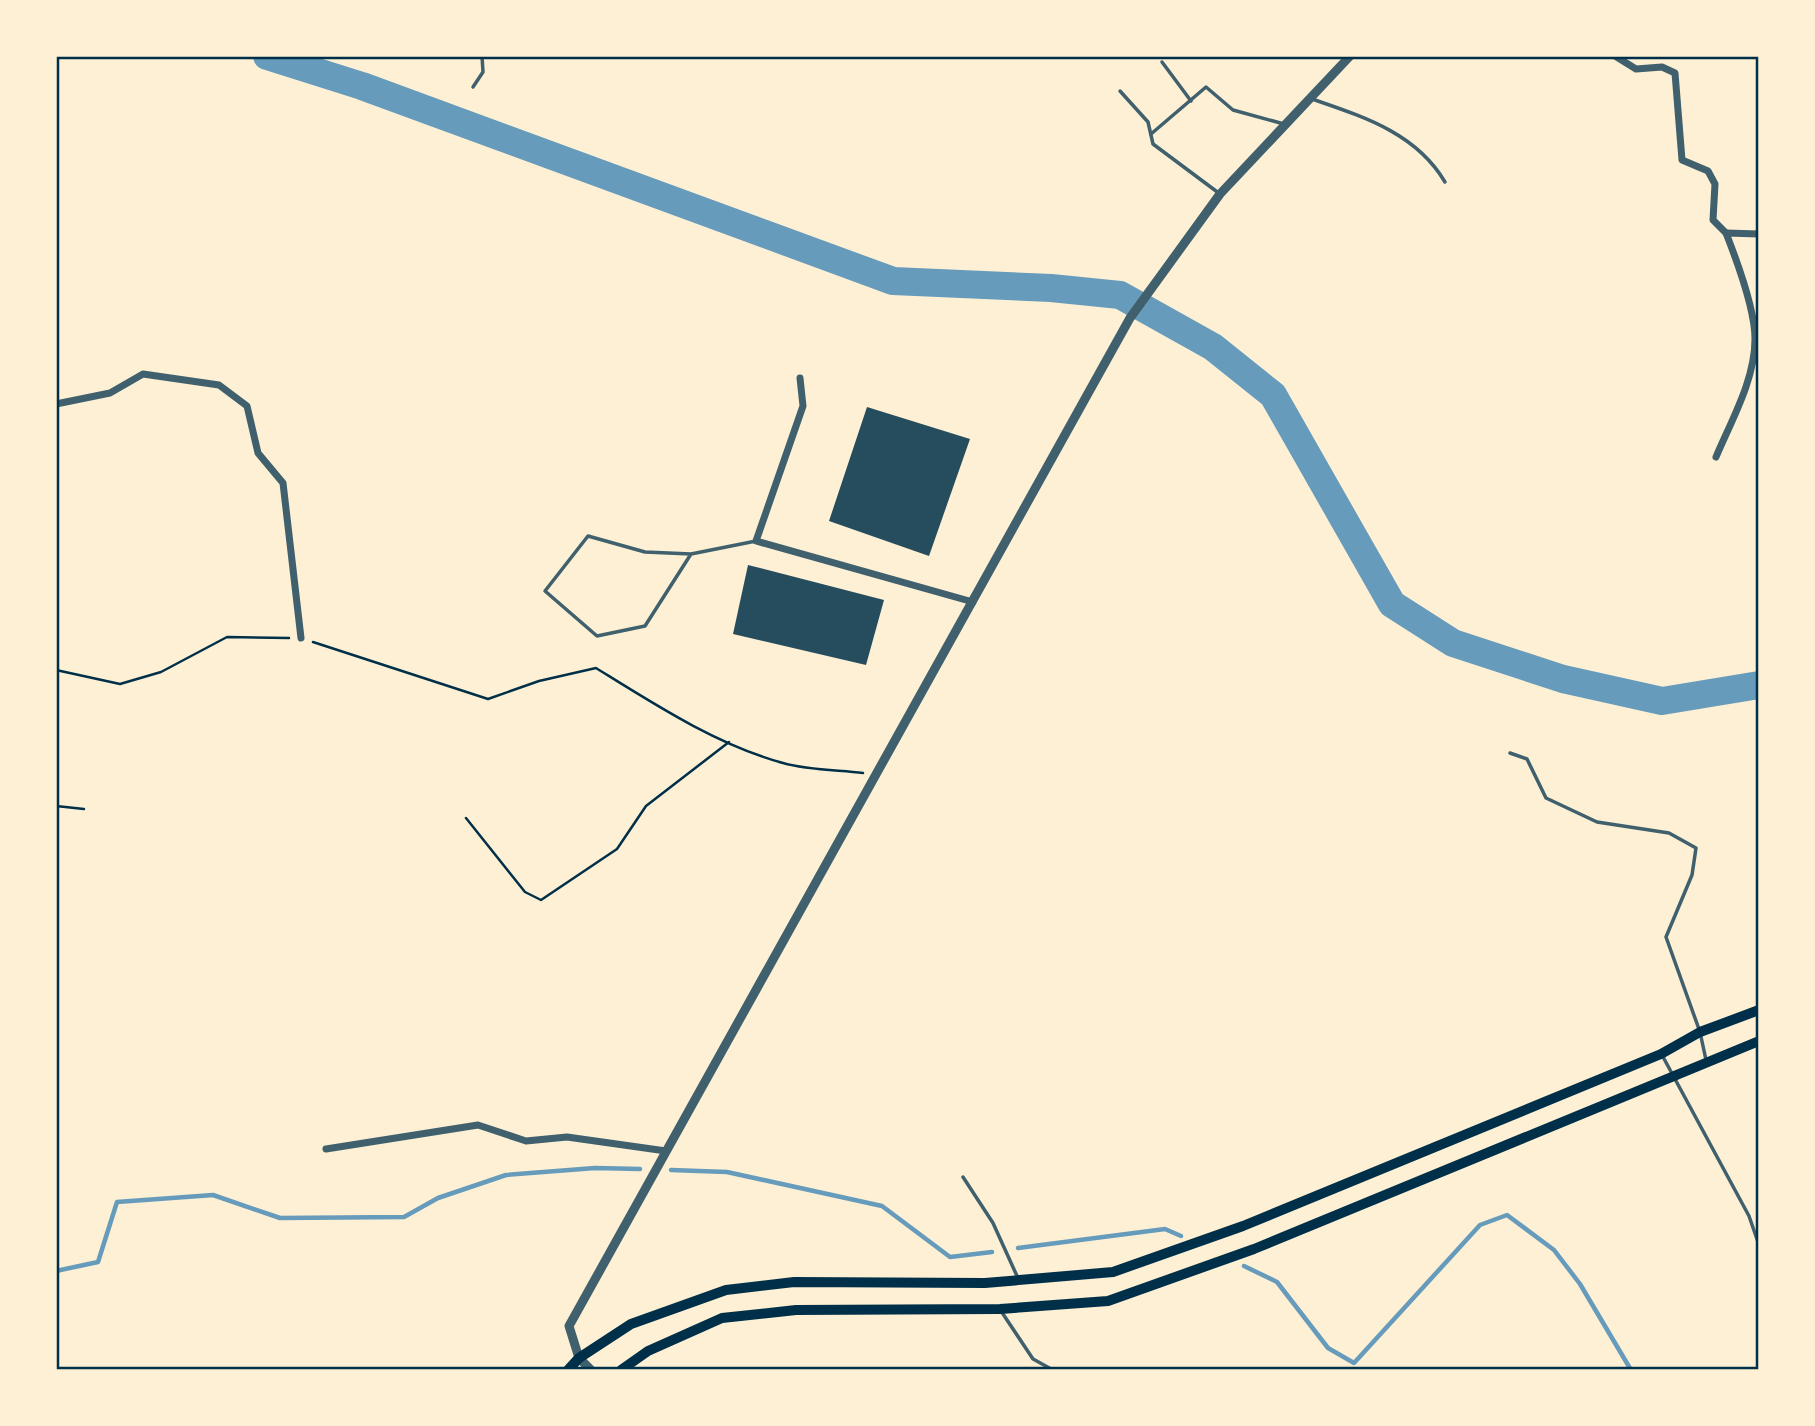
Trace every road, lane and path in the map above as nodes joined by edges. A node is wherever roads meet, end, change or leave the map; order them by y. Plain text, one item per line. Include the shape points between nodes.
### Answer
1 (482, 56) edge
2 (1350, 56) edge
3 (1615, 56) edge
4 (1162, 62) dead end
5 (474, 87) dead end
6 (1120, 91) dead end
7 (1310, 99) junction
8 (1191, 101) junction
9 (1286, 124) junction
10 (1151, 134) junction
11 (1445, 182) dead end
12 (1220, 194) junction
13 (1726, 233) junction
14 (1759, 234) edge
15 (800, 378) dead end
16 (56, 404) edge
17 (1716, 457) dead end
18 (755, 541) junction
19 (691, 554) junction
20 (973, 602) junction
21 (301, 638) junction
22 (56, 670) edge
23 (729, 742) junction
24 (1510, 753) dead end
25 (877, 775) junction
26 (56, 806) edge
27 (84, 808) dead end
28 (466, 818) dead end
29 (1759, 1010) edge
30 (1700, 1032) junction
31 (1759, 1041) edge
32 (1661, 1054) junction
33 (1706, 1062) junction
34 (1672, 1076) junction
35 (326, 1149) dead end
36 (666, 1151) junction
37 (963, 1177) dead end
38 (1759, 1245) edge
39 (1018, 1279) junction
40 (1000, 1309) junction
41 (579, 1357) junction
42 (568, 1370) edge
43 (591, 1370) edge
44 (621, 1370) edge
45 (1053, 1370) edge

1 - 5 lane via 483,72
2 - 7 street
3 - 13 street via 1636,69 1662,67 1675,73 1682,160 1708,171 1715,184 1713,220
4 - 8 lane
6 - 10 lane via 1148,122
7 - 9 street
7 - 11 lane via 1396,131 1433,162
8 - 9 lane via 1206,87 1233,110
8 - 10 lane
9 - 12 street
10 - 12 lane via 1153,144
12 - 20 street via 1130,318
13 - 14 street
13 - 17 street via 1740,268 1755,338 1745,388
15 - 18 street via 803,406
16 - 21 street via 110,393 144,374 219,385 247,406 258,453 283,483
18 - 19 lane
18 - 20 street
19 - 19 lane via 645,552 588,536 545,592 597,636 645,626
20 - 25 street
21 - 22 path via 227,637 161,672 120,684
21 - 23 path via 488,699 596,668 654,705
23 - 25 path via 783,763
23 - 28 path via 646,806 617,849 541,900 525,892
24 - 30 lane via 1527,760 1546,798 1597,822 1669,833 1696,848 1692,875 1666,937
25 - 36 street
26 - 27 path
29 - 30 main road
30 - 32 main road
30 - 33 lane
31 - 33 main road
32 - 34 lane
32 - 39 main road via 1175,1252 1113,1272
33 - 34 main road
34 - 38 lane via 1749,1216
34 - 40 main road via 1163,1283 1108,1301
35 - 36 street via 478,1125 526,1141 567,1137
36 - 41 street via 569,1326
37 - 39 lane via 993,1223
39 - 41 main road via 985,1283 794,1282 726,1290 631,1324
40 - 44 main road via 796,1310 722,1318 648,1351
40 - 45 lane via 1033,1359
41 - 42 main road
41 - 43 street

